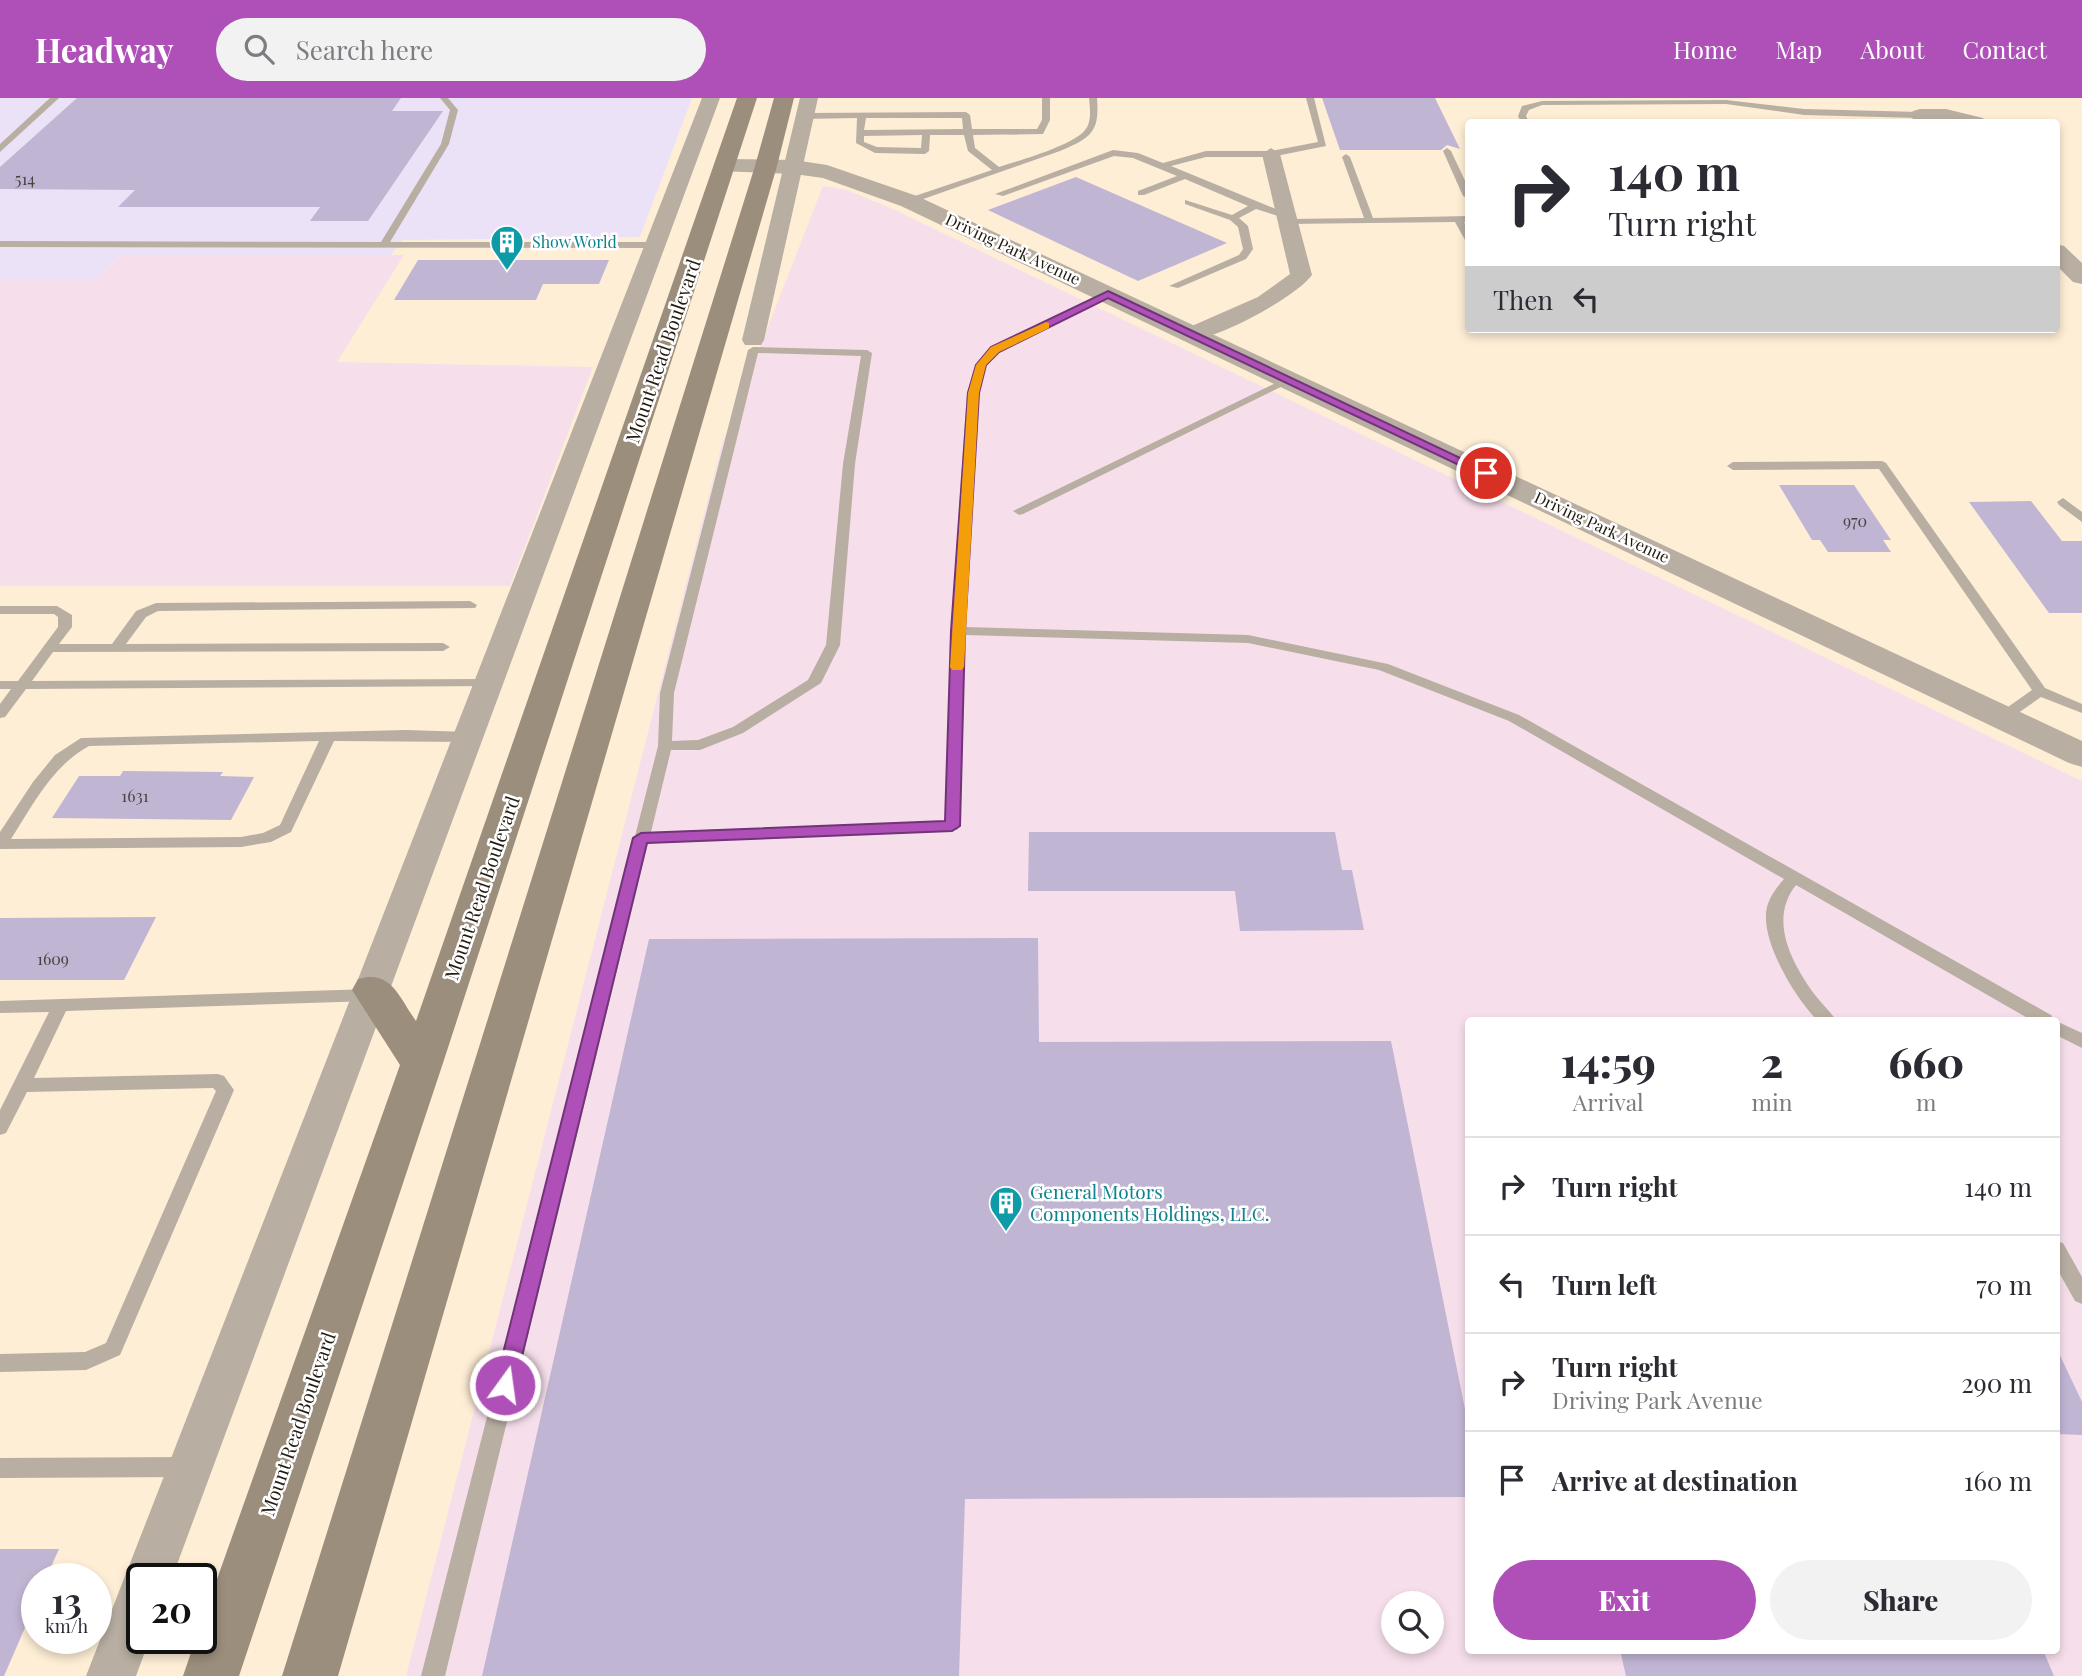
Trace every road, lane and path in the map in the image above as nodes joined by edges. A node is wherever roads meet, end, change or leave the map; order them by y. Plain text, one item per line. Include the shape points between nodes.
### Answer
1 (55, 98) edge
2 (444, 98) edge
3 (711, 98) edge
4 (747, 98) edge
5 (784, 98) edge
6 (1046, 98) edge
7 (1093, 98) edge
8 (1310, 98) edge
9 (1904, 98) edge
10 (806, 107) edge
11 (862, 116) junction
12 (1524, 119) edge
13 (1924, 119) edge
14 (1963, 119) edge
15 (926, 132) junction
16 (968, 132) junction
17 (859, 133) junction
18 (0, 149) edge
19 (1447, 151) dead end
20 (1271, 154) junction
21 (1346, 157) dead end
22 (687, 166) junction
23 (726, 166) junction
24 (1163, 166) junction
25 (780, 167) junction
26 (997, 170) junction
27 (1184, 176) junction
28 (1465, 190) edge
29 (1141, 193) dead end
30 (1000, 194) dead end
31 (909, 201) junction
32 (1188, 202) dead end
33 (1255, 206) junction
34 (1233, 218) junction
35 (1288, 219) junction
36 (1464, 220) edge
37 (1370, 221) junction
38 (0, 244) edge
39 (384, 244) junction
40 (656, 244) junction
41 (2060, 255) edge
42 (2082, 277) edge
43 (1174, 286) dead end
44 (1108, 294) junction
45 (1193, 334) junction
46 (753, 345) junction
47 (1290, 380) junction
48 (1733, 466) dead end
49 (2063, 502) dead end
50 (1019, 511) dead end
51 (2082, 518) edge
52 (470, 606) dead end
53 (0, 610) edge
54 (958, 631) junction
55 (49, 648) junction
56 (116, 648) junction
57 (443, 648) dead end
58 (489, 683) junction
59 (0, 685) edge
60 (22, 685) junction
61 (2040, 691) junction
62 (2082, 709) edge
63 (0, 713) edge
64 (2003, 717) junction
65 (329, 736) junction
66 (468, 737) junction
67 (665, 746) junction
68 (2082, 755) edge
69 (641, 838) junction
70 (0, 844) edge
71 (1793, 878) junction
72 (371, 992) junction
73 (61, 1005) junction
74 (0, 1007) edge
75 (1823, 1017) edge
76 (2040, 1017) edge
77 (2060, 1029) edge
78 (2082, 1041) edge
79 (422, 1063) junction
80 (21, 1085) junction
81 (0, 1128) edge
82 (2060, 1256) edge
83 (2082, 1295) edge
84 (0, 1363) edge
85 (190, 1467) junction
86 (0, 1468) edge
87 (154, 1563) edge
88 (126, 1637) edge
89 (111, 1676) edge
90 (211, 1676) edge
91 (310, 1676) edge
92 (433, 1676) edge

1 - 18 lane
2 - 39 lane via 454,110 445,144
3 - 22 street
4 - 23 main road, Mount Read Boulevard
5 - 25 main road
6 - 16 lane via 1041,132
7 - 26 lane via 1094,122 1086,136
8 - 20 lane via 1323,144
9 - 13 street
10 - 11 lane
10 - 25 street
11 - 16 lane via 966,115
11 - 17 lane
12 - 13 lane via 1525,108 1542,103 1726,102
13 - 14 street via 1946,115
15 - 16 lane
15 - 17 lane
15 - 17 lane via 925,151 875,150 860,143
16 - 26 lane via 971,149
19 - 28 lane
20 - 24 lane via 1206,154
20 - 35 street
21 - 37 lane
22 - 23 street, Driving Park Avenue
22 - 40 street
23 - 25 street, Driving Park Avenue
23 - 79 main road, Mount Read Boulevard
24 - 27 lane
24 - 30 lane via 1135,155 1113,153
25 - 31 street, Driving Park Avenue via 846,176
25 - 46 street
25 - 91 main road
26 - 31 lane
27 - 29 lane
27 - 33 lane
31 - 44 street, Driving Park Avenue
32 - 34 lane
33 - 34 lane
33 - 35 lane
34 - 43 lane via 1243,226 1248,249 1243,257
35 - 37 lane
35 - 45 street via 1301,275 1294,284
36 - 37 lane
38 - 39 lane
39 - 40 lane
40 - 58 street
41 - 42 street
44 - 45 street, Driving Park Avenue
44 - 54 lane via 995,349 981,365 973,393
45 - 47 street, Driving Park Avenue
46 - 67 lane via 667,693
46 - 67 lane via 867,353 849,464 833,645 814,683 738,730 701,745
47 - 50 lane
47 - 64 street, Driving Park Avenue
48 - 61 lane via 1882,465
49 - 51 lane
52 - 56 lane via 156,607 141,614
53 - 55 lane via 57,610 65,615 65,627
54 - 69 lane via 952,826
54 - 71 lane via 1248,639 1383,667 1514,718
55 - 56 lane
55 - 60 lane
56 - 57 lane
58 - 60 lane
58 - 66 street
59 - 60 lane
60 - 63 lane
61 - 62 lane
61 - 64 lane
64 - 68 street, Driving Park Avenue
65 - 66 lane
65 - 70 lane via 86,741 58,760
65 - 70 lane via 286,828 266,838
66 - 72 street
67 - 69 lane
69 - 92 lane
71 - 75 lane via 1773,914 1791,970
71 - 76 lane
72 - 73 lane
72 - 79 main road
72 - 85 street
73 - 74 lane
73 - 80 lane
77 - 78 lane
79 - 90 main road, Mount Read Boulevard
80 - 81 lane
80 - 84 lane via 218,1081 225,1090 113,1349 86,1361
82 - 83 lane
85 - 86 lane
85 - 87 street
88 - 89 street

